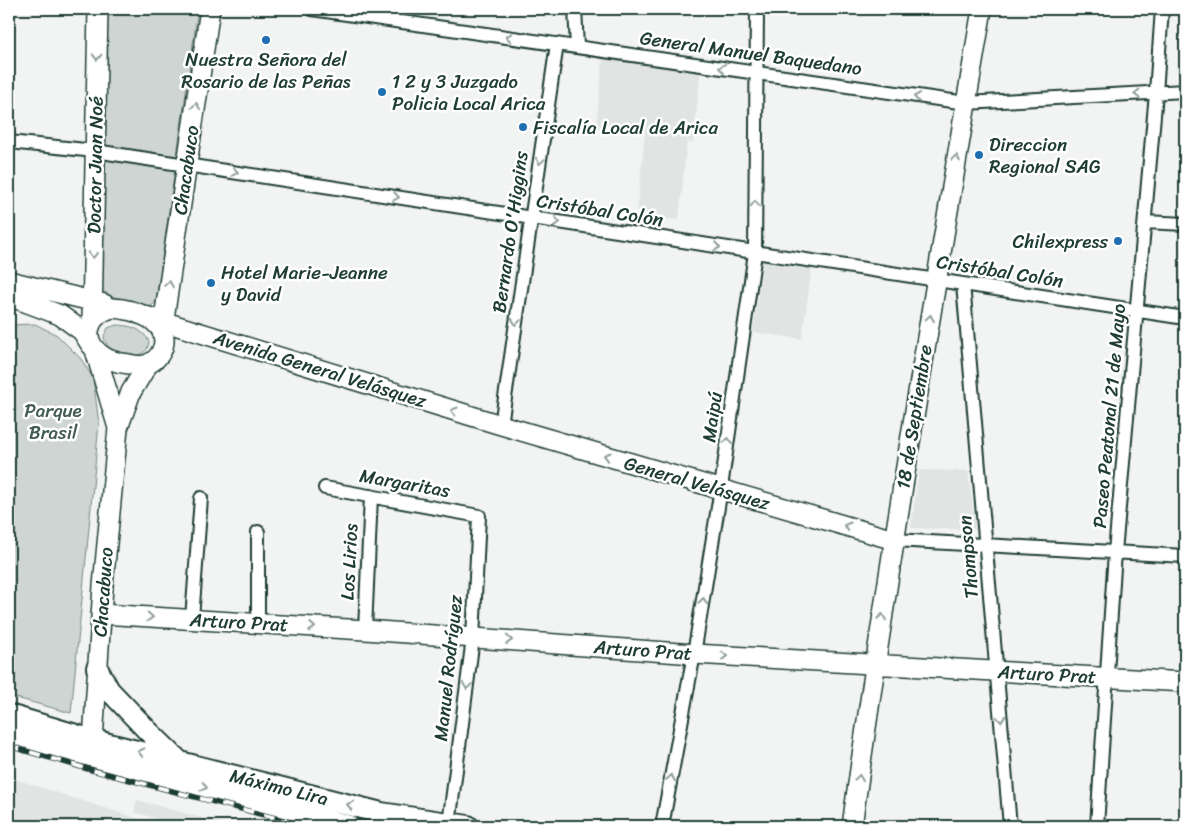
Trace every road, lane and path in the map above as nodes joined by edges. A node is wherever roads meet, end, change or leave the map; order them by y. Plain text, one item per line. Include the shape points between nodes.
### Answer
1 (98, 9) edge
2 (210, 9) edge
3 (312, 9) edge
4 (575, 9) edge
5 (757, 9) edge
6 (982, 9) edge
7 (1162, 9) edge
8 (557, 44) junction
9 (577, 46) junction
10 (756, 74) junction
11 (1185, 91) edge
12 (1156, 93) junction
13 (966, 103) junction
14 (9, 142) edge
15 (95, 151) junction
16 (187, 165) junction
17 (531, 218) junction
18 (1145, 222) junction
19 (1185, 224) edge
20 (755, 253) junction
21 (936, 280) junction
22 (9, 281) edge
23 (963, 284) junction
24 (9, 296) edge
25 (92, 302) junction
26 (1137, 311) junction
27 (132, 312) junction
28 (1185, 318) edge
29 (92, 321) junction
30 (163, 326) junction
31 (94, 349) junction
32 (148, 364) junction
33 (501, 425) junction
34 (118, 428) junction
35 (325, 488) dead end
36 (721, 489) junction
37 (371, 496) junction
38 (201, 498) dead end
39 (479, 516) joint
40 (258, 532) dead end
41 (894, 540) junction
42 (986, 545) junction
43 (1115, 552) junction
44 (1185, 556) edge
45 (101, 614) junction
46 (192, 619) junction
47 (258, 623) junction
48 (365, 630) junction
49 (473, 638) junction
50 (694, 654) junction
51 (874, 664) junction
52 (97, 668) junction
53 (997, 671) junction
54 (1107, 677) junction
55 (1185, 682) edge
56 (9, 715) edge
57 (9, 734) edge
58 (91, 748) junction
59 (180, 762) junction
60 (458, 825) edge
61 (349, 826) edge
62 (662, 826) edge
63 (852, 826) edge
64 (1010, 826) edge
65 (1097, 826) edge

1 -> 15 street, Doctor Juan Noé
16 -> 2 street, Chacabuco
8 -> 3 street, General Manuel Baquedano
4 - 9 street
5 - 10 street, Maipú
6 - 13 street, 18 de Septiembre
7 - 12 street, Paseo Peatonal 21 de Mayo
8 - 9 street, General Manuel Baquedano
8 -> 17 street, Bernardo O'Higgins
10 -> 9 street, General Manuel Baquedano
13 -> 10 street, General Manuel Baquedano
20 -> 10 street, Maipú
11 - 12 street, General Manuel Baquedano
12 -> 13 street, General Manuel Baquedano
12 - 18 street, Paseo Peatonal 21 de Mayo
21 -> 13 street, 18 de Septiembre
14 - 15 street, Cristóbal Colón
15 - 16 street, Cristóbal Colón
15 -> 25 street, Doctor Juan Noé
16 -> 17 street, Cristóbal Colón
30 -> 16 street, Chacabuco
17 -> 20 street, Cristóbal Colón
17 -> 33 street, Bernardo O'Higgins
18 - 19 street
18 - 26 street, Paseo Peatonal 21 de Mayo
20 - 21 street, Cristóbal Colón
36 -> 20 street, Maipú
21 - 23 street, Cristóbal Colón
41 -> 21 street, 18 de Septiembre
22 - 25 street
23 - 26 street, Cristóbal Colón
23 - 42 street, Thompson
24 - 31 street via 60,315 82,331
25 - 27 street
25 - 29 street, Doctor Juan Noé
26 - 28 street, Cristóbal Colón
26 - 43 street, Paseo Peatonal 21 de Mayo
27 - 29 street via 112,308
27 - 30 street
29 - 31 street via 88,334
30 - 32 street via 162,350
33 -> 30 street, Avenida General Velásquez
31 - 32 street via 117,362
31 - 34 street, Chacabuco
32 - 34 street, Chacabuco via 131,392
36 -> 33 street, General Velásquez
34 - 45 street, Chacabuco
35 - 37 street, Margaritas
41 -> 36 street, General Velásquez
50 -> 36 street, Maipú
37 - 39 street, Margaritas
37 - 48 street, Los Lirios
38 - 46 street
39 - 49 street, Manuel Rodríguez
40 - 47 street
41 - 42 street
51 -> 41 street, 18 de Septiembre
42 - 43 street
42 - 53 street, Thompson
43 - 44 street
43 - 54 street, Paseo Peatonal 21 de Mayo
45 -> 46 street, Arturo Prat
45 - 52 street, Chacabuco
46 - 47 street, Arturo Prat
47 -> 48 street, Arturo Prat
48 - 49 street, Arturo Prat
49 -> 50 street, Arturo Prat
49 -> 60 street, Manuel Rodríguez
50 -> 51 street, Arturo Prat
62 -> 50 street, Maipú
51 - 53 street, Arturo Prat
63 -> 51 street, 18 de Septiembre
52 - 58 street, Chacabuco
52 - 59 main road via 109,690
53 - 54 street, Arturo Prat
53 -> 64 street, Thompson
54 - 55 street, Arturo Prat
54 - 65 street, Paseo Peatonal 21 de Mayo
56 - 58 main road
57 - 58 main road
59 -> 58 main road, Máximo Lira
58 -> 61 main road, Máximo Lira
60 -> 59 main road, Máximo Lira via 381,814

